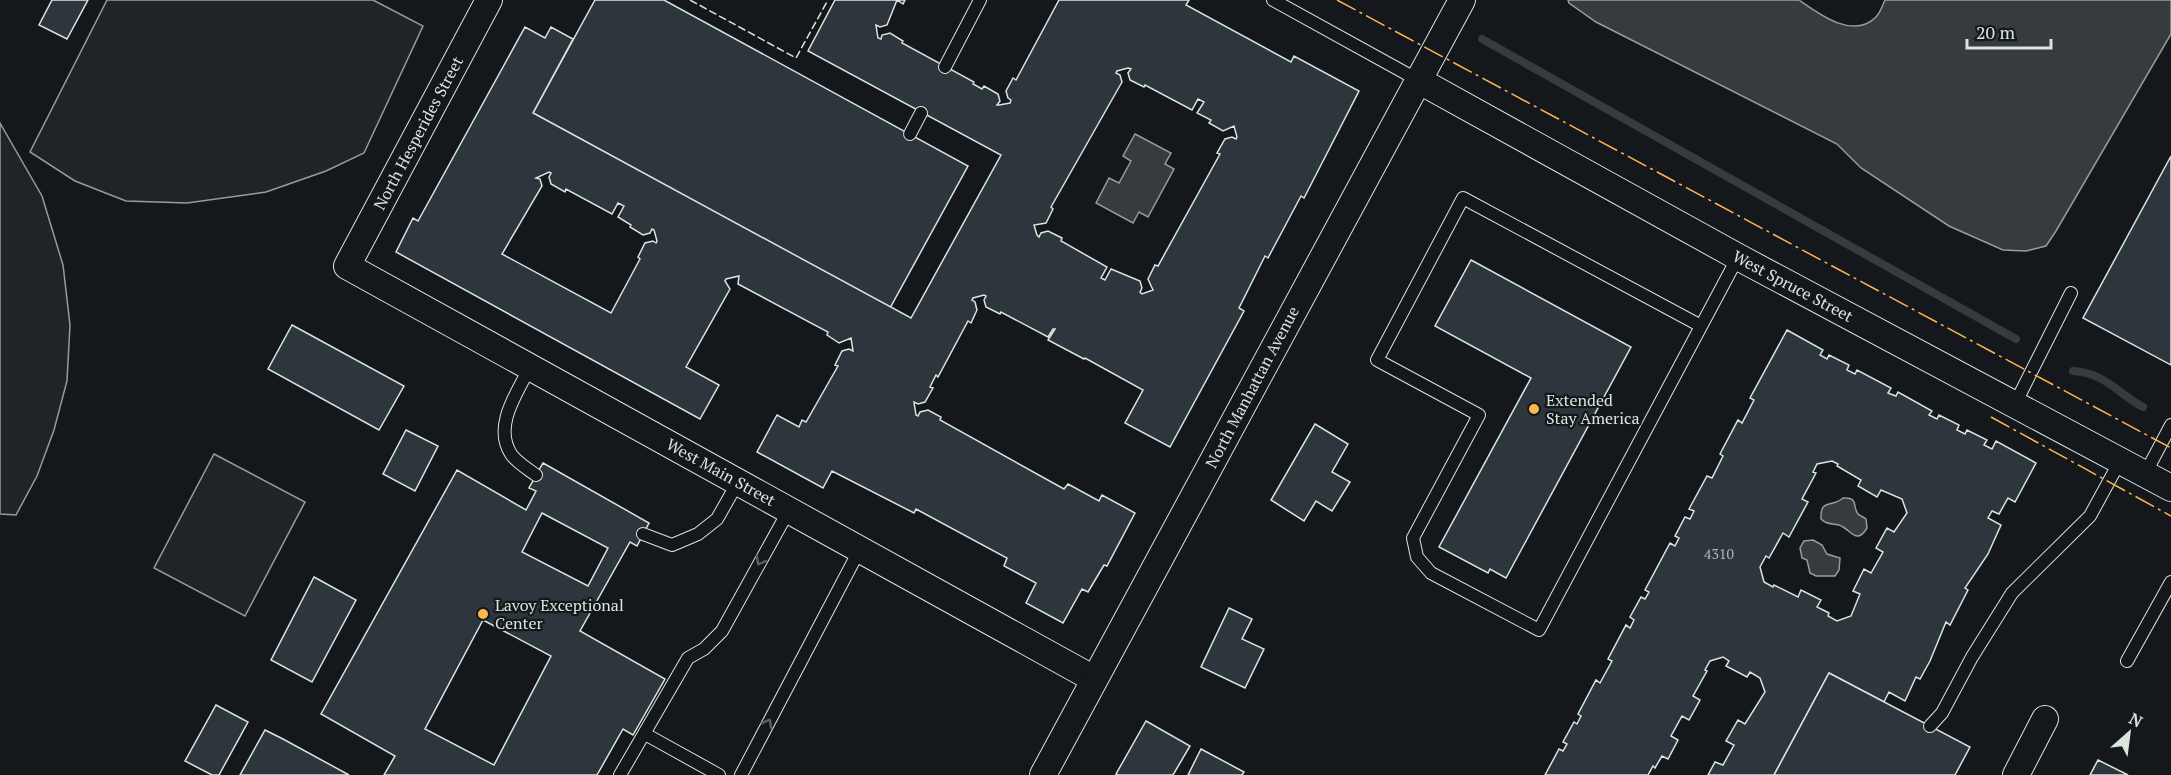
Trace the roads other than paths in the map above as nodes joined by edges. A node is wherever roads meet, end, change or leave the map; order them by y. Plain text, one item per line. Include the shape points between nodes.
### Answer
1 (489, 0) edge
2 (980, 0) edge
3 (1273, 0) edge
4 (1462, 0) edge
5 (945, 67) dead end
6 (1418, 80) junction
7 (921, 113) dead end
8 (910, 134) dead end
9 (1738, 257) junction
10 (347, 266) joint
11 (2071, 293) dead end
12 (1701, 326) junction
13 (530, 367) junction
14 (2014, 404) junction
15 (2171, 425) edge
16 (2120, 461) junction
17 (2145, 474) junction
18 (536, 475) dead end
19 (738, 482) junction
20 (2171, 488) edge
21 (789, 510) junction
22 (644, 534) dead end
23 (860, 549) junction
24 (2171, 582) edge
25 (2127, 661) dead end
26 (1094, 679) junction
27 (2045, 719) dead end
28 (1930, 726) dead end
29 (645, 734) junction
30 (620, 775) edge
31 (719, 775) edge
32 (741, 775) edge
33 (1043, 775) edge
34 (2016, 775) edge

1 - 10 street, North Hesperides Street
2 - 5 lane
3 - 6 lane
4 - 6 street, North Manhattan Avenue
6 - 9 street, West Spruce Street
6 - 26 street, North Manhattan Avenue
7 - 8 lane
9 - 12 lane
9 - 14 street, West Spruce Street
10 - 13 street, West Main Street
11 - 14 lane
12 - 12 lane via 1539,630 1431,573 1417,557 1413,538 1479,415 1377,360 1463,198
13 - 18 lane via 504,421 504,440 512,456
13 - 19 street, West Main Street
14 - 16 street, West Spruce Street
15 - 17 lane
16 - 17 street, West Spruce Street
16 - 28 lane via 2090,516 2012,593 1942,713
17 - 20 street, West Spruce Street
19 - 21 street, West Main Street
19 - 22 lane via 717,519 698,534 672,545
21 - 23 street, West Main Street
21 -> 29 lane via 722,632 688,658
23 - 26 street, West Main Street
32 -> 23 lane
24 - 25 lane
26 - 33 street, North Manhattan Avenue
27 - 34 street
29 - 30 lane
29 - 31 lane

